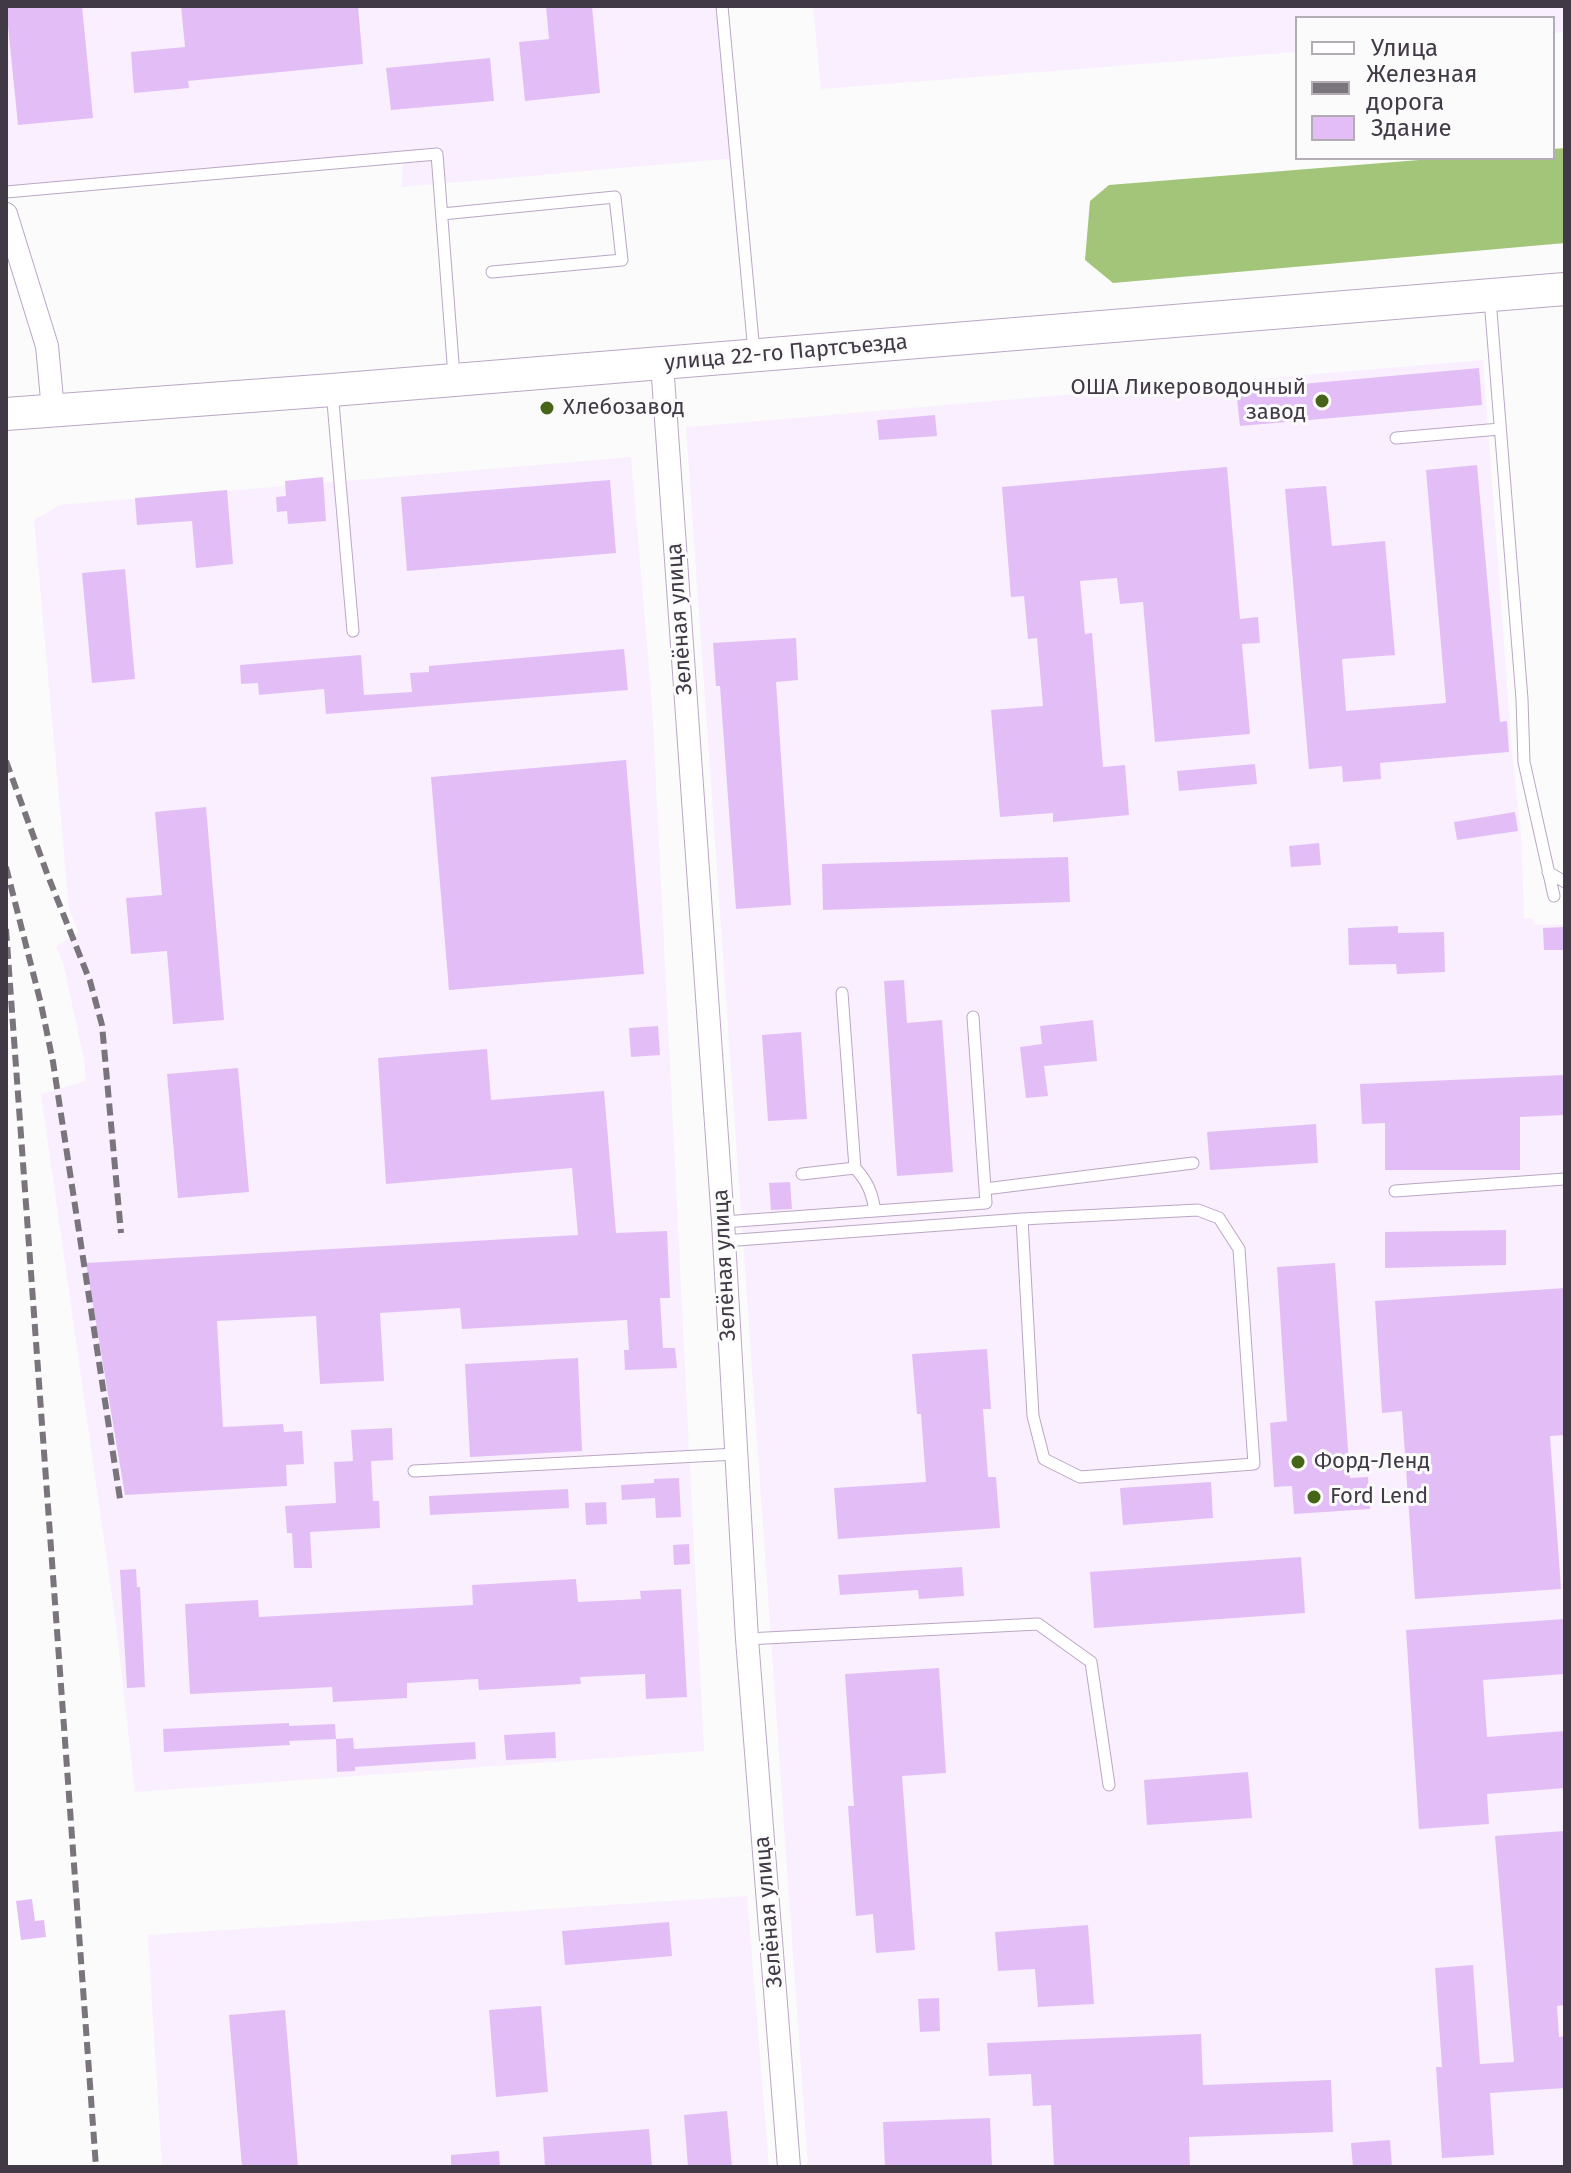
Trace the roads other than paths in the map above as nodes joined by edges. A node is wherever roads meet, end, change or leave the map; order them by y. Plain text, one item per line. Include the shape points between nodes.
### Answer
1 (722, 6) edge
2 (6, 192) edge
3 (6, 214) edge
4 (442, 214) junction
5 (492, 272) dead end
6 (1565, 289) edge
7 (1490, 295) junction
8 (754, 356) junction
9 (662, 363) junction
10 (455, 380) junction
11 (332, 390) junction
12 (53, 410) junction
13 (6, 414) edge
14 (1500, 429) junction
15 (1396, 438) dead end
16 (353, 631) dead end
17 (1548, 872) junction
18 (1565, 882) edge
19 (1554, 896) dead end
20 (842, 993) dead end
21 (973, 1017) dead end
22 (1193, 1163) dead end
23 (855, 1168) junction
24 (802, 1174) dead end
25 (1565, 1179) edge
26 (985, 1189) junction
27 (1395, 1191) dead end
28 (875, 1211) junction
29 (1022, 1219) junction
30 (723, 1232) junction
31 (736, 1454) junction
32 (414, 1471) dead end
33 (747, 1639) junction
34 (1109, 1785) dead end
35 (789, 2167) edge

1 - 8 lane
2 - 4 lane via 437,154
3 - 12 street via 47,346
4 - 5 lane via 615,197 622,260
4 - 10 lane
6 - 7 main road, улица 22-го Партсъезда
7 - 8 main road, улица 22-го Партсъезда
7 - 14 lane
8 - 9 main road, улица 22-го Партсъезда
9 - 10 main road, улица 22-го Партсъезда
9 - 30 street, Зелёная улица
10 - 11 main road, улица 22-го Партсъезда
11 - 12 main road, улица 22-го Партсъезда
11 - 16 lane
12 - 13 main road, улица 22-го Партсъезда
14 - 15 lane
14 - 17 lane via 1524,762
17 - 18 lane
17 - 19 lane
20 - 23 lane
21 - 26 lane
22 - 26 lane
23 - 24 lane
23 - 28 lane via 872,1193
25 - 27 lane
26 - 28 lane via 986,1203
28 - 30 lane
29 - 29 lane via 1033,1416 1044,1459 1080,1477 1254,1464 1239,1249 1219,1218 1198,1210
29 - 30 lane
30 - 31 street, Зелёная улица
31 - 32 lane
31 - 33 street, Зелёная улица
33 - 34 lane via 1038,1624 1091,1662
33 - 35 street, Зелёная улица

